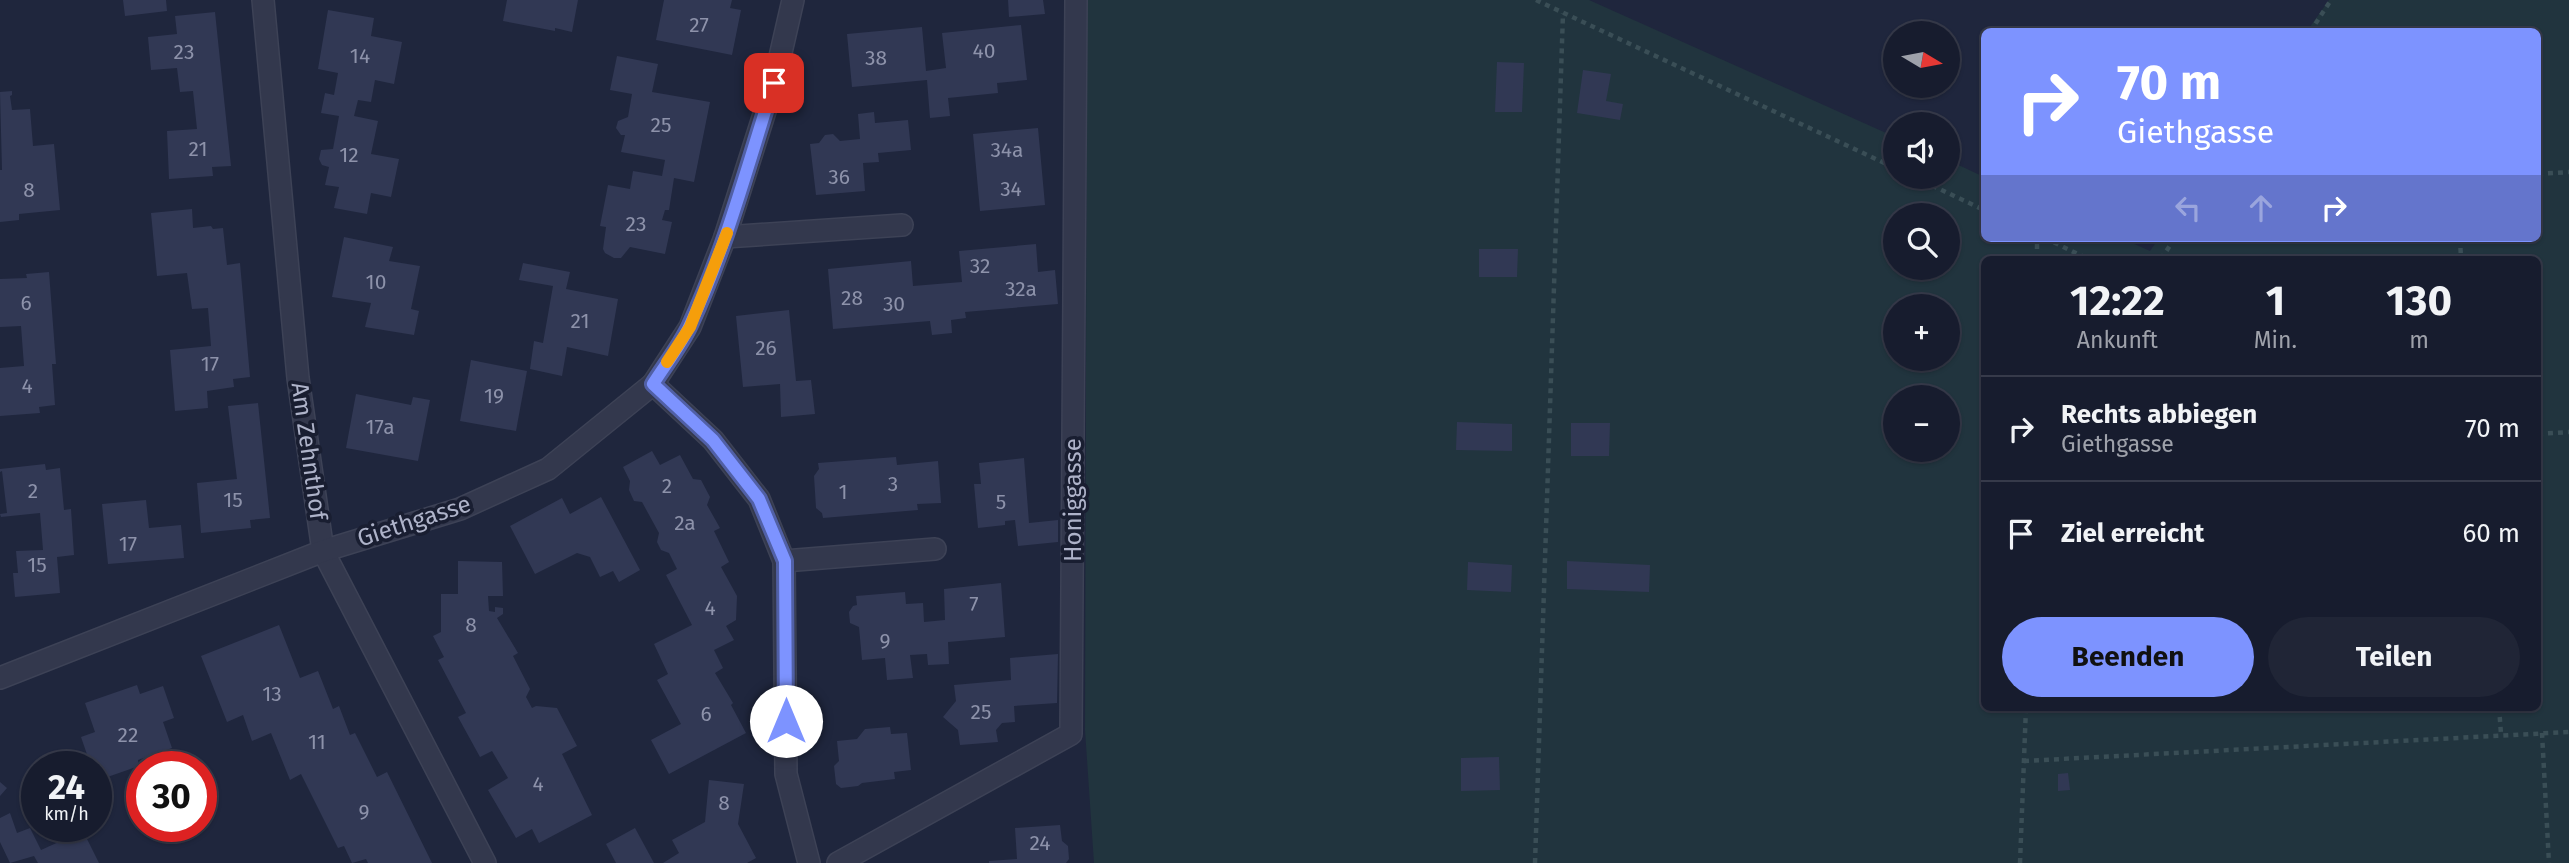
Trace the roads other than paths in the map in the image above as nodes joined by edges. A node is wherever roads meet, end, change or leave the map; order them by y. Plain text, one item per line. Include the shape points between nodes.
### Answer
1 (263, 0) edge
2 (793, 0) edge
3 (804, 0) edge
4 (1076, 0) edge
5 (902, 225) dead end
6 (725, 237) junction
7 (653, 384) junction
8 (934, 549) dead end
9 (323, 551) junction
10 (785, 561) junction
11 (0, 678) edge
12 (485, 863) edge
13 (809, 863) edge
14 (838, 863) edge

1 - 9 street, Am Zehnthof via 298,378
2 - 3 street, Giethgasse
2 - 6 street, Giethgasse via 774,83
4 - 14 street, Honiggasse via 1071,734
5 - 6 street
6 - 7 street, Giethgasse via 690,327
7 - 9 street, Giethgasse via 548,469 460,509
7 - 10 street via 713,440 759,499
8 - 10 street
9 - 11 street, Giethgasse
9 - 12 street, Am Zehnthof
10 - 13 street via 786,774

